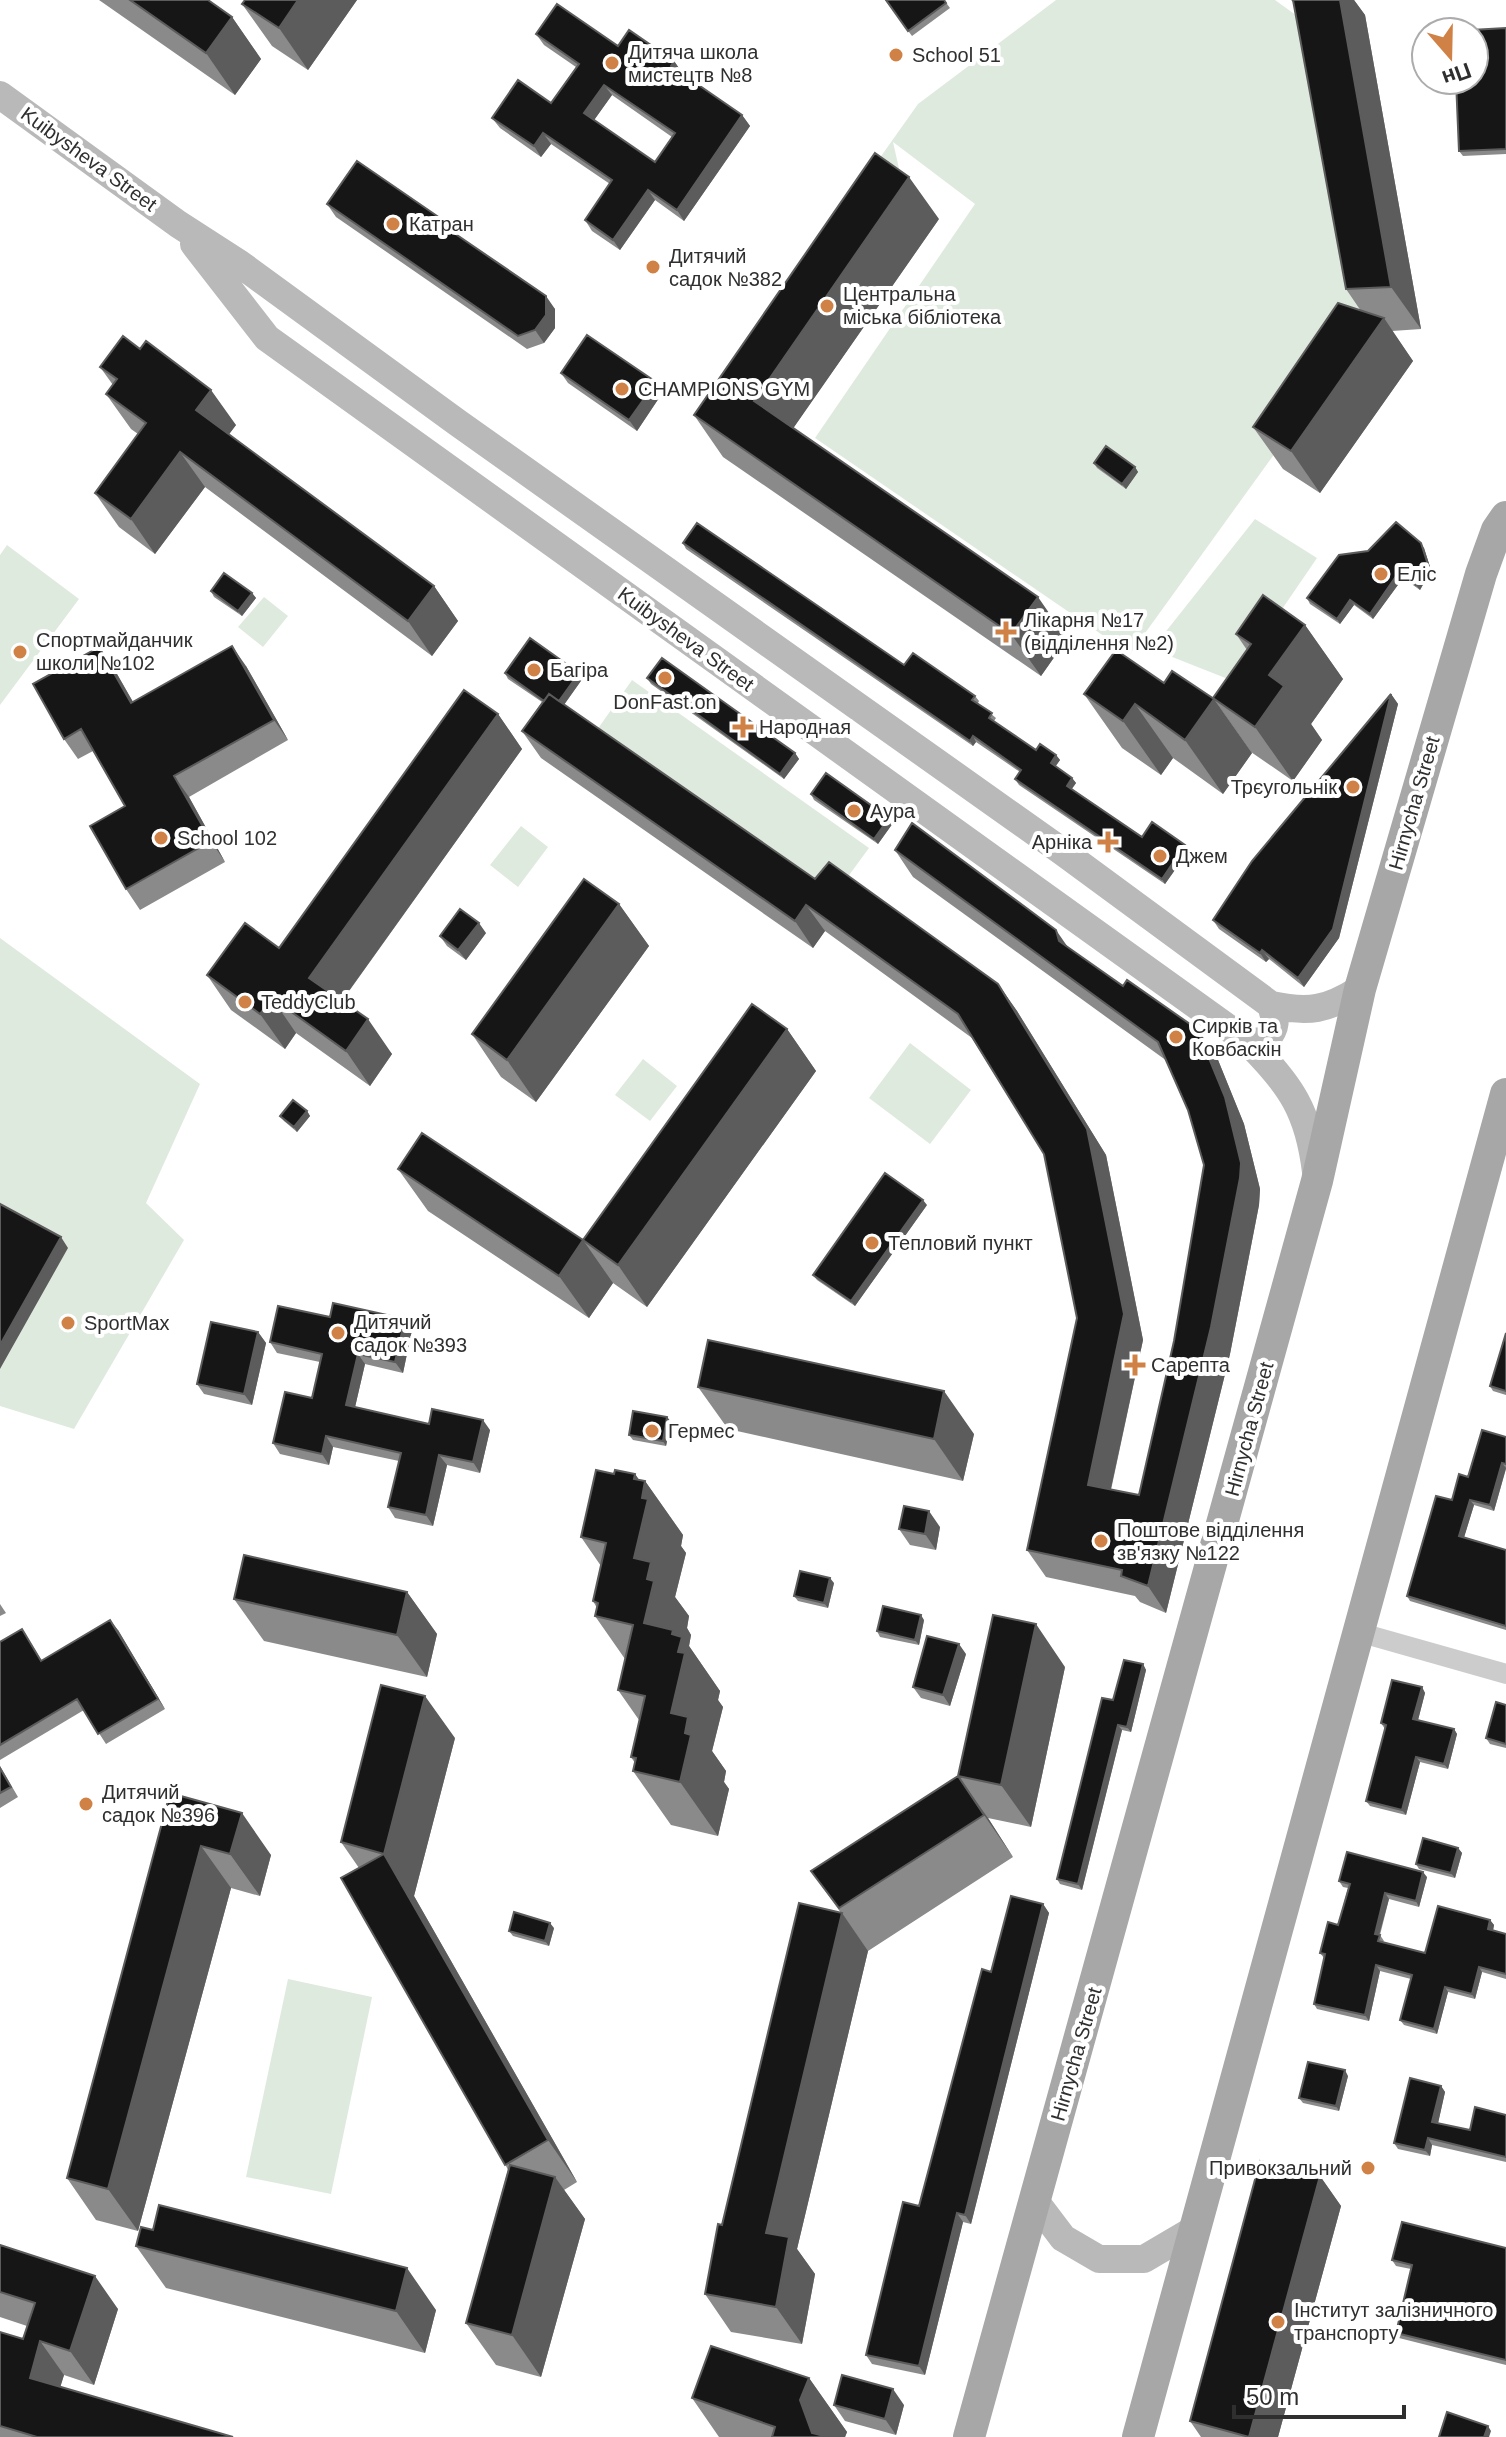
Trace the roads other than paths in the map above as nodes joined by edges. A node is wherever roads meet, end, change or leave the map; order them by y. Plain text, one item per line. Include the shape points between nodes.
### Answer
1 (0, 95) edge
2 (178, 224) junction
3 (294, 305) junction
4 (267, 338) junction
5 (1506, 517) edge
6 (1360, 989) junction
7 (1271, 1005) junction
8 (1249, 1043) junction
9 (1506, 1094) edge
10 (1317, 1181) junction
11 (1358, 1632) junction
12 (1506, 1674) edge
13 (1035, 2201) junction
14 (1195, 2229) junction
15 (969, 2437) edge
16 (1138, 2437) edge

1 - 2 main road, Kuibysheva Street
2 - 3 main road, Kuibysheva Street
2 - 4 main road, Kuibysheva Street
3 - 4 main road via 271,304 264,311
3 - 7 main road, Kuibysheva Street
4 - 8 main road, Kuibysheva Street
5 - 6 main road, Hirnycha Street via 1481,574
6 - 7 main road, Kuibysheva Street via 1319,1009
6 - 10 main road, Hirnycha Street
7 - 8 main road via 1277,1022 1273,1032 1266,1040
8 - 10 main road, Kuibysheva Street via 1296,1099 1312,1138
9 - 11 main road
10 - 13 main road, Hirnycha Street
11 - 12 street
11 - 14 main road
13 - 14 main road via 1063,2238 1099,2259 1144,2259
13 - 15 main road, Hirnycha Street
14 - 16 main road

